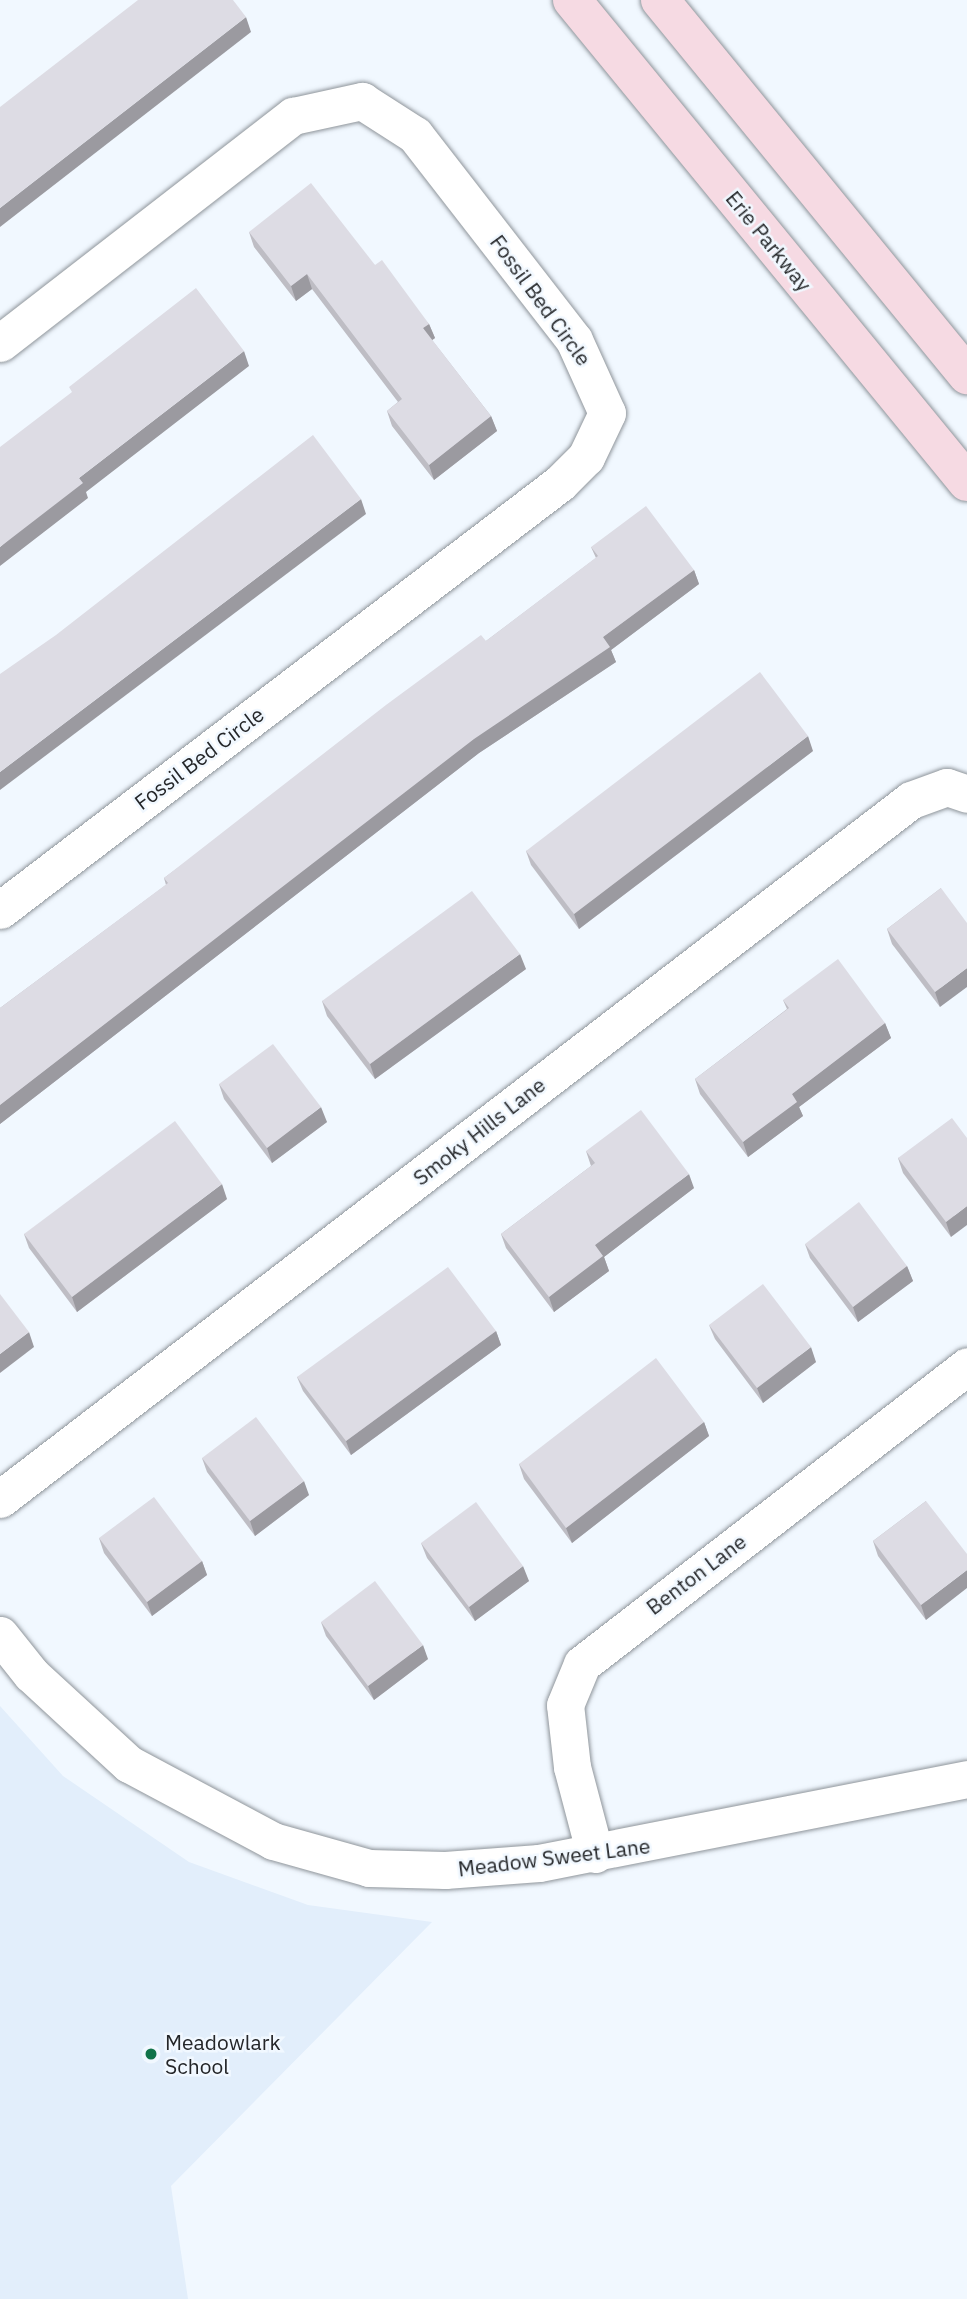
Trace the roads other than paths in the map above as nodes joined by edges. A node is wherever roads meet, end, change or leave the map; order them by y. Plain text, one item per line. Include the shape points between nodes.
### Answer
1 (572, 0) edge
2 (660, 0) edge
3 (0, 342) edge
4 (967, 375) edge
5 (967, 482) edge
6 (967, 794) edge
7 (0, 910) edge
8 (967, 1366) edge
9 (0, 1499) edge
10 (0, 1635) edge
11 (967, 1779) edge
12 (595, 1854) junction

1 - 5 main road, Erie Parkway
2 - 4 main road
3 - 7 street, Fossil Bed Circle via 293,116 362,101 415,135 574,340 607,413 586,457 560,483
6 - 9 street, Smoky Hills Lane via 947,787 911,800
8 - 12 street, Benton Lane via 582,1664 565,1705 572,1767
10 - 12 street, Meadow Sweet Lane via 31,1674 129,1764 273,1841 369,1868 445,1870
11 - 12 street, Meadow Sweet Lane via 929,1782

